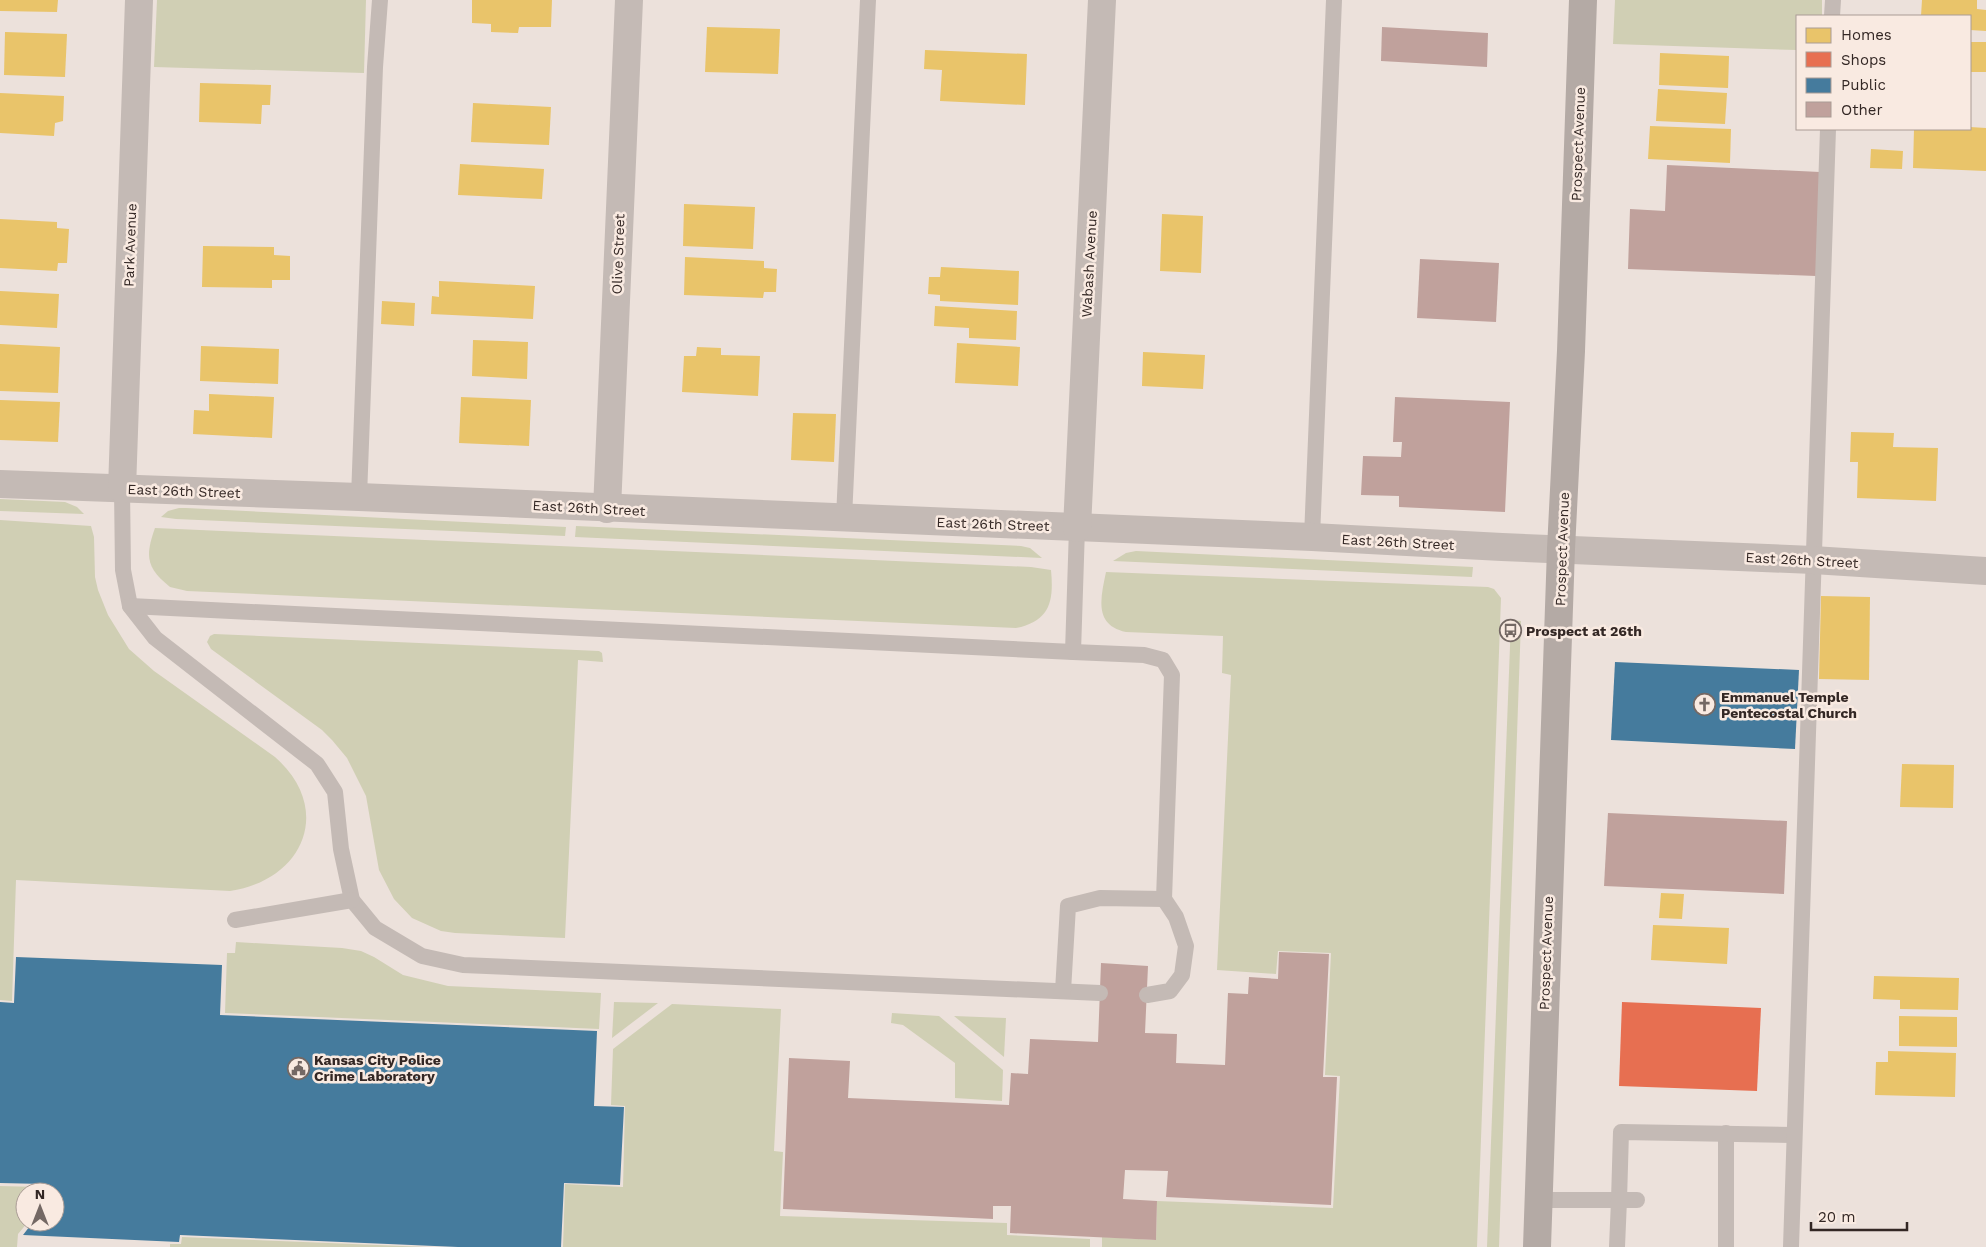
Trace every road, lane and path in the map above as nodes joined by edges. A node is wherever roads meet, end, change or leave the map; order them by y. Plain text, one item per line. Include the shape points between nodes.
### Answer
1 (139, 0) edge
2 (380, 0) edge
3 (629, 0) edge
4 (868, 0) edge
5 (1102, 0) edge
6 (1334, 0) edge
7 (1583, 0) edge
8 (1833, 0) edge
9 (1832, 15) edge
10 (1828, 130) edge
11 (0, 484) edge
12 (122, 489) junction
13 (358, 497) junction
14 (607, 509) junction
15 (844, 518) junction
16 (1077, 528) junction
17 (1312, 537) junction
18 (1561, 549) junction
19 (1812, 560) junction
20 (1986, 571) edge
21 (130, 606) junction
22 (1073, 652) junction
23 (1164, 899) junction
24 (352, 900) junction
25 (235, 920) dead end
26 (1063, 991) junction
27 (1100, 993) dead end
28 (1147, 995) dead end
29 (1726, 1134) junction
30 (1794, 1134) junction
31 (1537, 1200) junction
32 (1619, 1200) junction
33 (1637, 1200) dead end
34 (1537, 1247) edge
35 (1618, 1247) edge
36 (1726, 1247) edge
37 (1791, 1247) edge

1 - 12 street, Park Avenue
2 - 13 lane
3 - 14 street, Olive Street
4 - 15 lane
5 - 16 street, Wabash Avenue
6 - 17 lane
7 - 18 main road, Prospect Avenue
8 - 9 lane
10 - 19 lane
11 - 12 street, East 26th Street
12 - 13 street, East 26th Street
12 - 21 lane via 122,570
13 - 14 street, East 26th Street
14 - 15 street, East 26th Street
15 - 16 street, East 26th Street
16 - 17 street, East 26th Street
16 - 22 lane
17 - 18 street, East 26th Street
18 - 19 street, East 26th Street
18 - 31 main road, Prospect Avenue
19 - 20 street, East 26th Street
19 - 30 lane
21 - 22 lane
21 - 24 lane via 155,638 317,764 334,792
22 - 23 lane via 1144,655 1163,660 1172,675
23 - 26 lane via 1100,898 1068,906
23 - 28 lane via 1176,917 1186,946 1182,975 1170,991
24 - 25 lane
24 - 26 lane via 375,928 422,956 463,965
26 - 27 lane
29 - 30 lane
29 - 32 lane via 1621,1132
29 - 36 lane via 1719,1200
30 - 37 lane
31 - 32 lane
31 - 34 main road, Prospect Avenue
32 - 33 lane
32 - 35 lane

